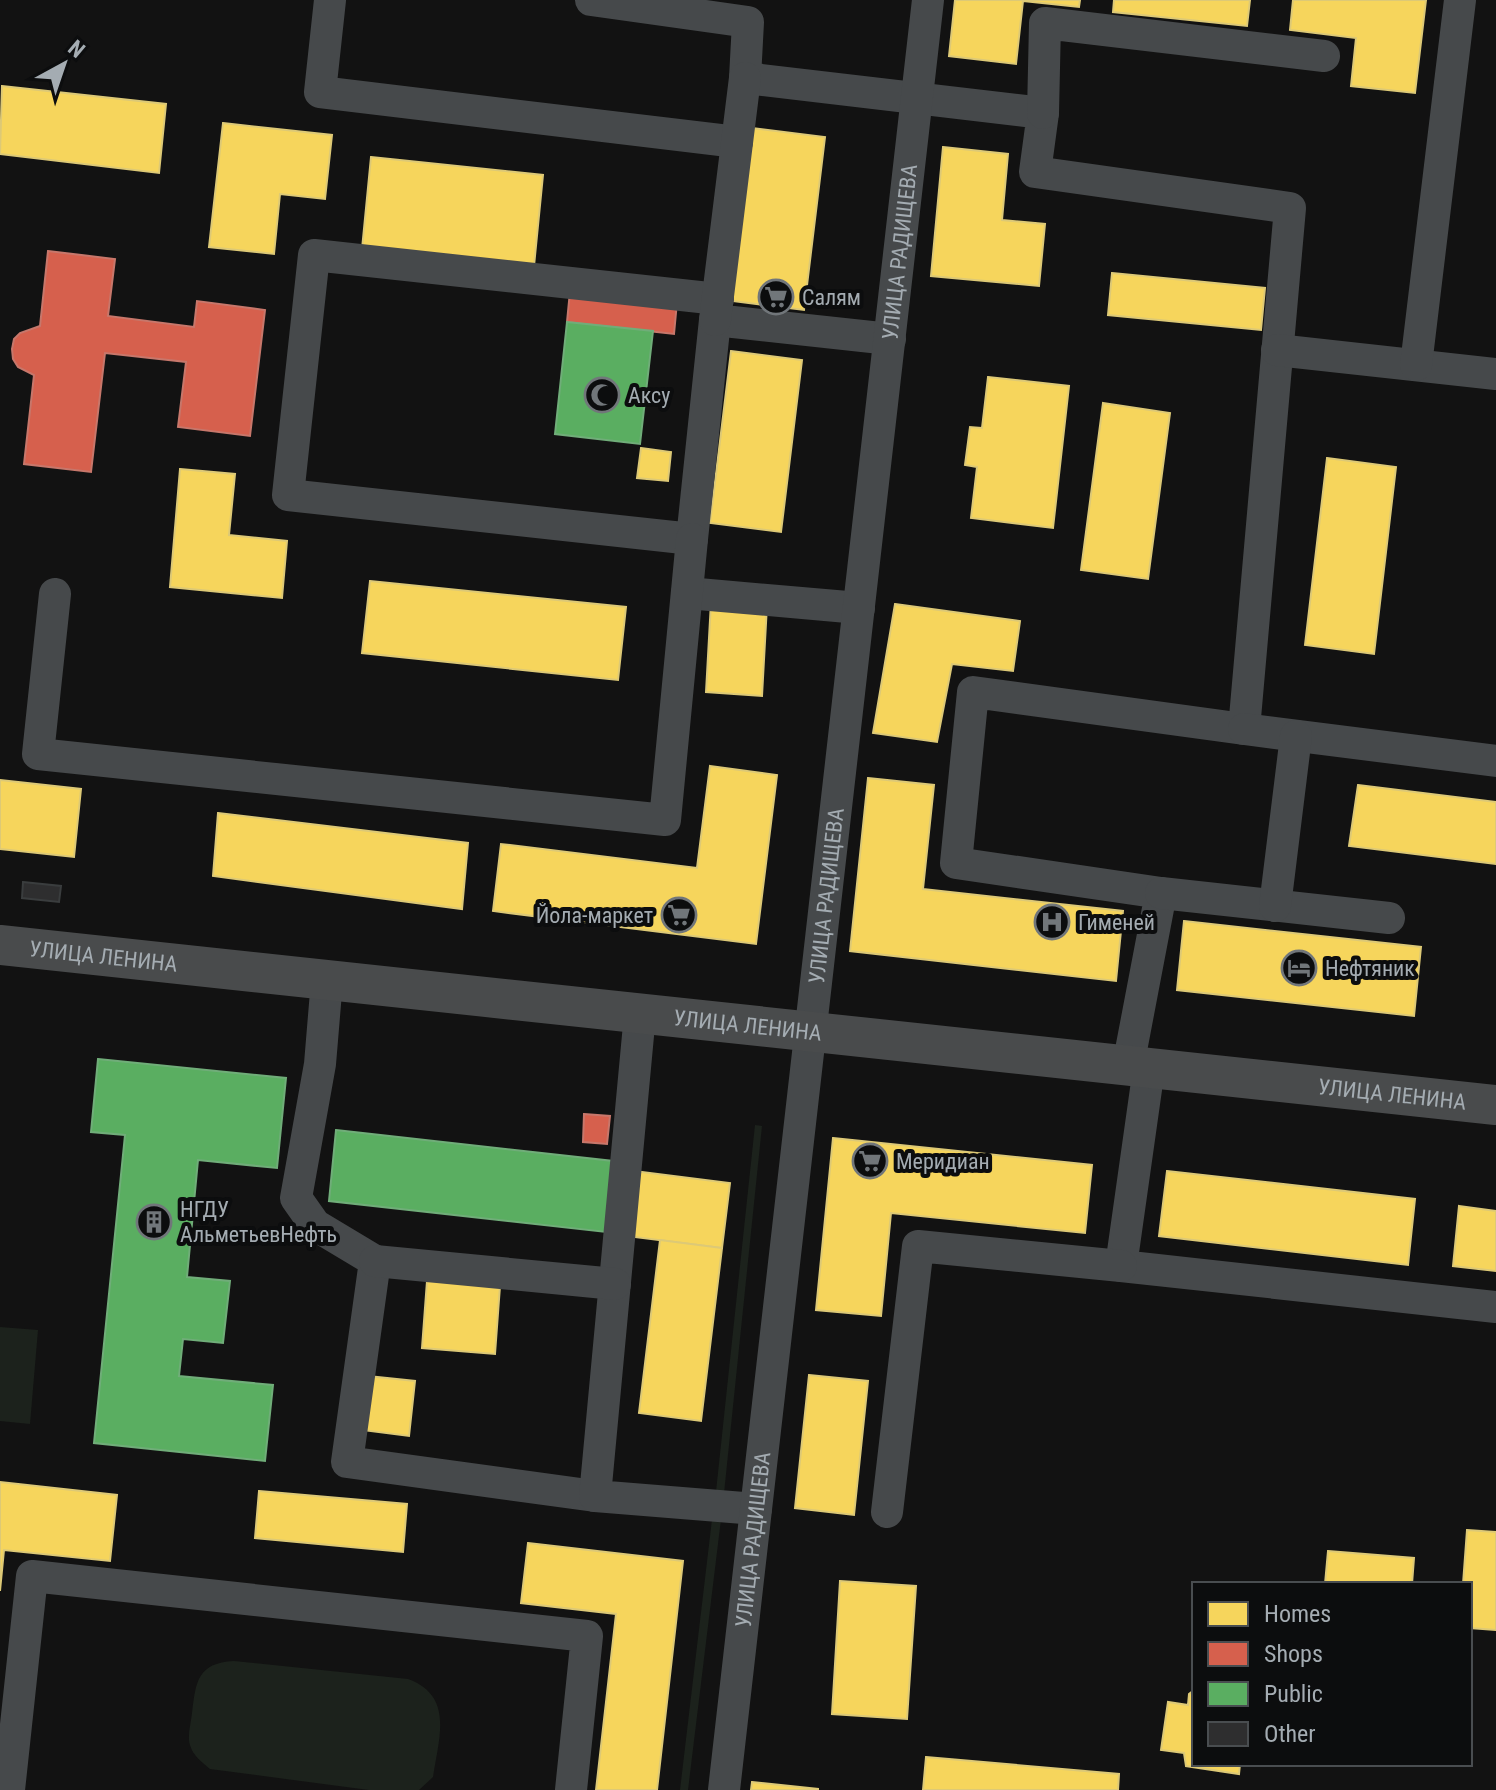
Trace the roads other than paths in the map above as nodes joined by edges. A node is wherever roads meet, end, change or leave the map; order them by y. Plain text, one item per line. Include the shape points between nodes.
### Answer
1 (330, 0) edge
2 (591, 0) edge
3 (928, 0) edge
4 (1460, 0) edge
5 (1324, 56) dead end
6 (745, 78) junction
7 (917, 99) junction
8 (1043, 113) junction
9 (737, 142) junction
10 (717, 310) junction
11 (890, 339) junction
12 (1277, 350) junction
13 (1416, 365) junction
14 (1496, 374) edge
15 (692, 539) junction
16 (687, 593) junction
17 (55, 594) dead end
18 (859, 608) junction
19 (1244, 729) junction
20 (1296, 736) junction
21 (1496, 761) edge
22 (1161, 893) junction
23 (1275, 906) junction
24 (1389, 918) dead end
25 (0, 945) edge
26 (327, 980) junction
27 (640, 1014) junction
28 (811, 1032) junction
29 (1138, 1067) junction
30 (1496, 1105) edge
31 (375, 1261) junction
32 (1121, 1266) junction
33 (615, 1284) junction
34 (1496, 1307) edge
35 (595, 1496) junction
36 (756, 1509) junction
37 (887, 1512) dead end
38 (9, 1790) edge
39 (571, 1790) edge
40 (724, 1790) edge

1 - 9 street via 320,92
2 - 6 street via 748,22
3 - 7 street, УЛИЦА РАДИЩЕВА
4 - 13 street
5 - 8 street via 1045,23
6 - 7 street
6 - 9 street
7 - 8 street
7 - 11 street, УЛИЦА РАДИЩЕВА
8 - 12 street via 1035,172 1290,208
9 - 10 street
10 - 11 street
10 - 15 street
10 - 15 street via 314,255 299,390 288,495
11 - 18 street, УЛИЦА РАДИЩЕВА
12 - 13 street
12 - 19 street
13 - 14 street
15 - 16 street
16 - 17 street via 665,820 38,754
16 - 18 street
18 - 28 street, УЛИЦА РАДИЩЕВА
19 - 20 street
19 - 22 street via 973,692 956,863
20 - 21 street
20 - 23 street
22 - 23 street
22 - 29 street
23 - 24 street
25 - 26 main road, УЛИЦА ЛЕНИНА
26 - 27 main road, УЛИЦА ЛЕНИНА
26 - 31 street via 320,1064 296,1198 315,1225
27 - 28 main road, УЛИЦА ЛЕНИНА
27 - 33 street
28 - 29 main road, УЛИЦА ЛЕНИНА
28 - 36 street, УЛИЦА РАДИЩЕВА
29 - 30 main road, УЛИЦА ЛЕНИНА
29 - 32 street
31 - 33 street
31 - 35 street via 347,1462
32 - 34 street
32 - 37 street via 918,1246
33 - 35 street
35 - 36 street
36 - 40 street, УЛИЦА РАДИЩЕВА
38 - 39 street via 32,1576 587,1636

